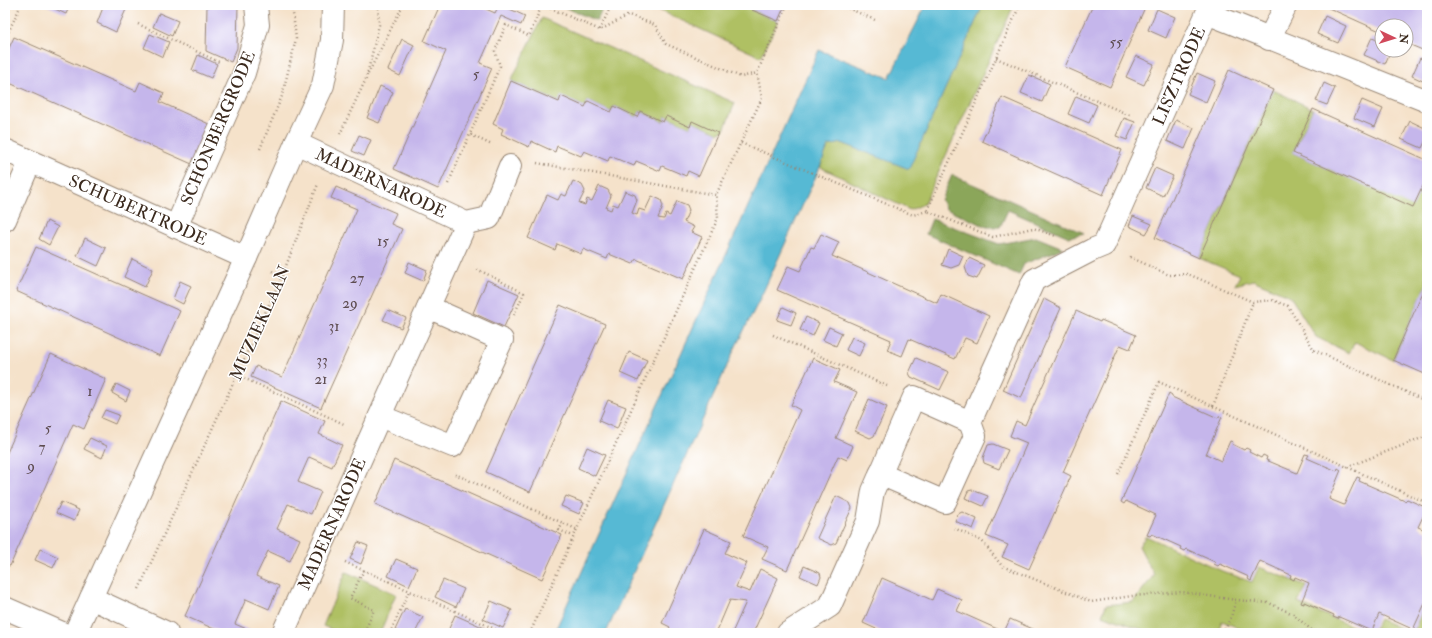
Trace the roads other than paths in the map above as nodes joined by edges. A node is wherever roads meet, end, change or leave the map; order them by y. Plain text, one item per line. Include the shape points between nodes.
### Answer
1 (256, 5) edge
2 (333, 5) edge
3 (1286, 5) edge
4 (1269, 39) junction
5 (1427, 101) edge
6 (296, 144) junction
7 (5, 150) edge
8 (30, 162) junction
9 (510, 166) road end
10 (5, 220) edge
11 (466, 223) junction
12 (176, 227) junction
13 (246, 258) junction
14 (428, 307) junction
15 (380, 416) junction
16 (970, 422) junction
17 (880, 474) junction
18 (91, 598) junction
19 (7, 614) edge
20 (62, 633) edge
21 (75, 633) edge
22 (166, 633) edge
23 (284, 633) edge
24 (788, 633) edge

1 - 12 street, SCHÖNBERGRODE via 258,25 244,73
2 - 6 street via 332,40 323,85
3 - 4 street
4 - 5 street, LISZTRODE
4 - 16 street, LISZTRODE via 1207,14 1157,126 1098,247 1034,280
6 - 11 street, MADERNARODE
6 - 13 street
7 - 8 street, SCHUBERTRODE
8 - 10 street
8 - 12 street, SCHUBERTRODE
9 - 11 street, MADERNARODE via 489,218
11 - 14 street, MADERNARODE
12 - 13 street, SCHUBERTRODE
13 - 18 street
14 - 15 street, MADERNARODE
14 - 15 street via 502,340 453,446
15 - 23 street, MADERNARODE
16 - 17 street via 914,397
16 - 17 street via 975,436 944,502
17 - 24 street via 873,491 868,521 830,606
18 - 21 street
18 - 22 street
19 - 20 street

